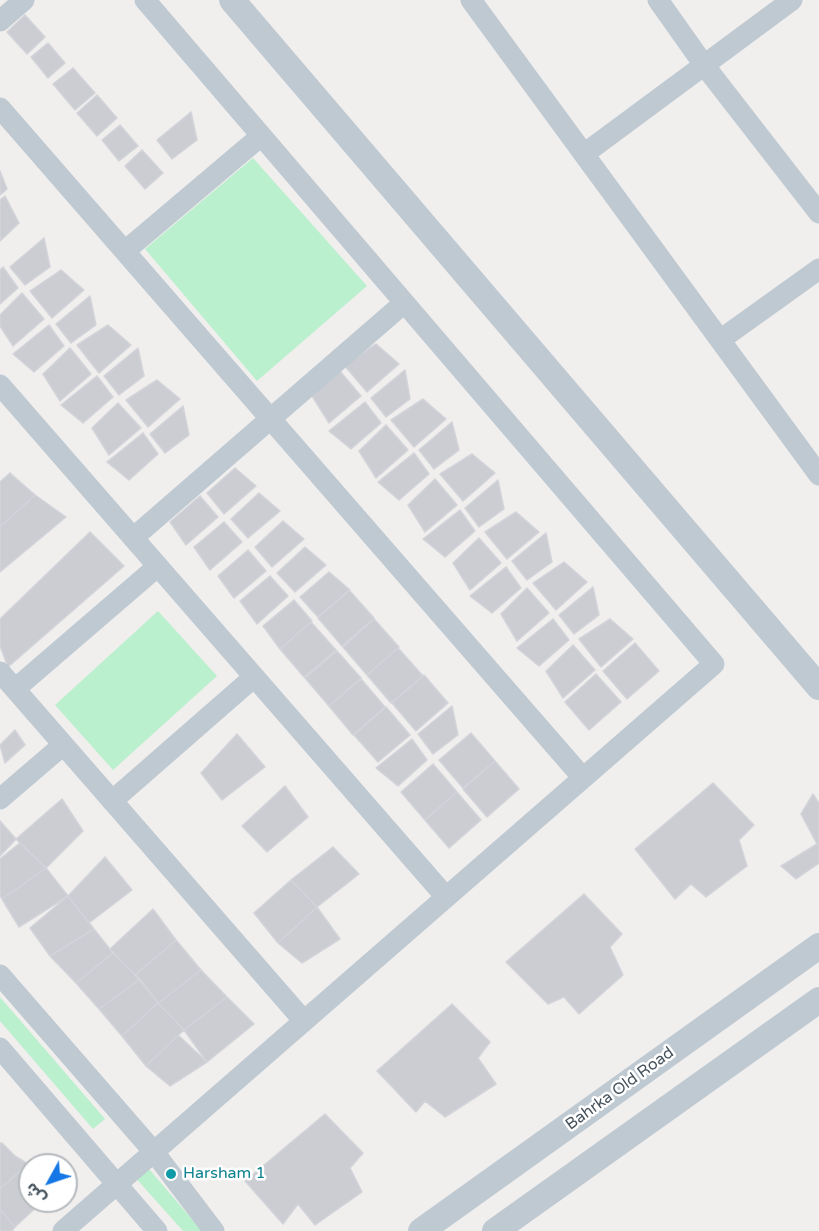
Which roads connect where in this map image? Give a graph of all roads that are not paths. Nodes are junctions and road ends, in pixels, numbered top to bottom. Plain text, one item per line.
1 (24, 0) edge
2 (145, 0) edge
3 (232, 0) edge
4 (471, 0) edge
5 (658, 0) edge
6 (792, 0) edge
7 (0, 21) edge
8 (704, 65) junction
9 (0, 108) edge
10 (261, 136) junction
11 (584, 154) junction
12 (819, 213) edge
13 (125, 251) junction
14 (819, 269) edge
15 (404, 303) junction
16 (720, 340) junction
17 (0, 385) edge
18 (270, 419) junction
19 (819, 475) edge
20 (133, 538) junction
21 (158, 566) junction
22 (0, 672) edge
23 (254, 677) junction
24 (819, 687) edge
25 (15, 689) junction
26 (63, 746) junction
27 (584, 778) junction
28 (0, 799) edge
29 (112, 801) junction
30 (446, 897) junction
31 (819, 946) edge
32 (0, 975) edge
33 (819, 1000) edge
34 (304, 1021) junction
35 (0, 1048) edge
36 (154, 1152) junction
37 (117, 1184) junction
38 (63, 1231) edge
39 (157, 1231) edge
40 (214, 1231) edge
41 (421, 1231) edge
42 (495, 1231) edge

1 - 7 street
2 - 10 street
3 - 24 street
4 - 11 street
5 - 8 street
6 - 8 street
8 - 11 street
8 - 12 street
9 - 13 street
10 - 13 street
10 - 15 street
11 - 16 street
13 - 18 street
14 - 16 street
15 - 18 street
15 - 27 street
16 - 19 street
17 - 20 street
18 - 20 street
18 - 27 street
20 - 21 street
21 - 23 street
21 - 25 street
22 - 25 street
23 - 29 street
23 - 30 street
25 - 26 street
26 - 28 street
26 - 29 street
27 - 30 street
29 - 34 street
30 - 34 street
31 - 41 street, Bahrka Old Road
32 - 36 street
33 - 42 street
34 - 36 street
35 - 37 street
36 - 37 street
36 - 40 street
37 - 38 street
37 - 39 street

